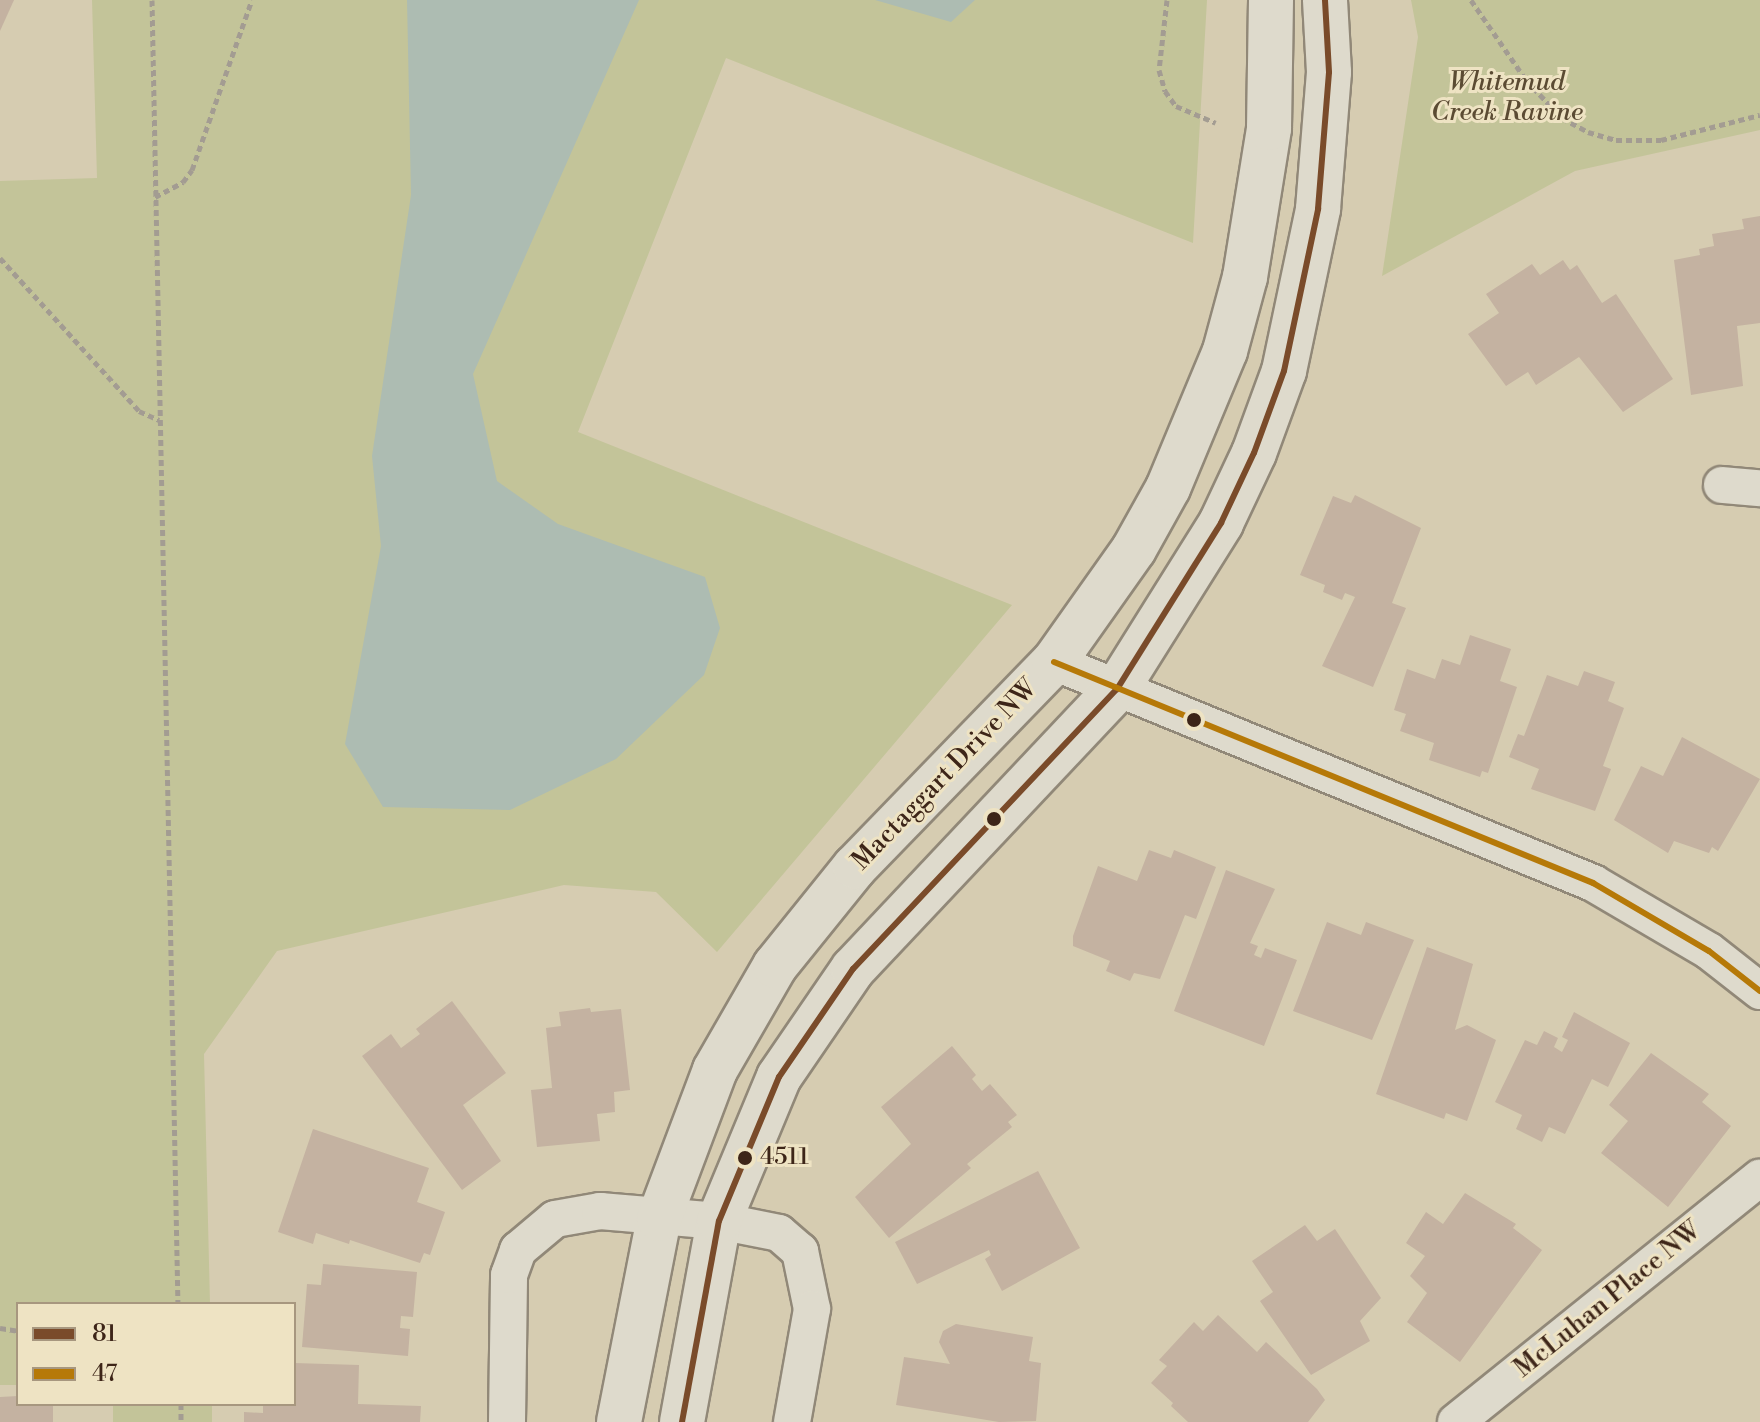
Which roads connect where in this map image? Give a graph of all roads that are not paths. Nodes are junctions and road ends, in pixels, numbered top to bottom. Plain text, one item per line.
1 (1271, 0) edge
2 (1325, 0) edge
3 (1722, 485) dead end
4 (1760, 488) edge
5 (1054, 662) junction
6 (1117, 689) junction
7 (1760, 991) edge
8 (1760, 1178) edge
9 (659, 1219) junction
10 (719, 1221) junction
11 (507, 1422) edge
12 (619, 1422) edge
13 (682, 1422) edge
14 (792, 1422) edge
15 (1456, 1422) edge

1 - 5 street, Mactaggart Drive NW
2 - 6 street
3 - 4 street
5 - 6 street
5 - 9 street, Mactaggart Drive NW
6 - 7 street
6 - 10 street
8 - 15 street, McLuhan Place NW
9 - 10 street
9 - 11 street
9 - 12 street, Mactaggart Drive NW
10 - 13 street
10 - 14 street

